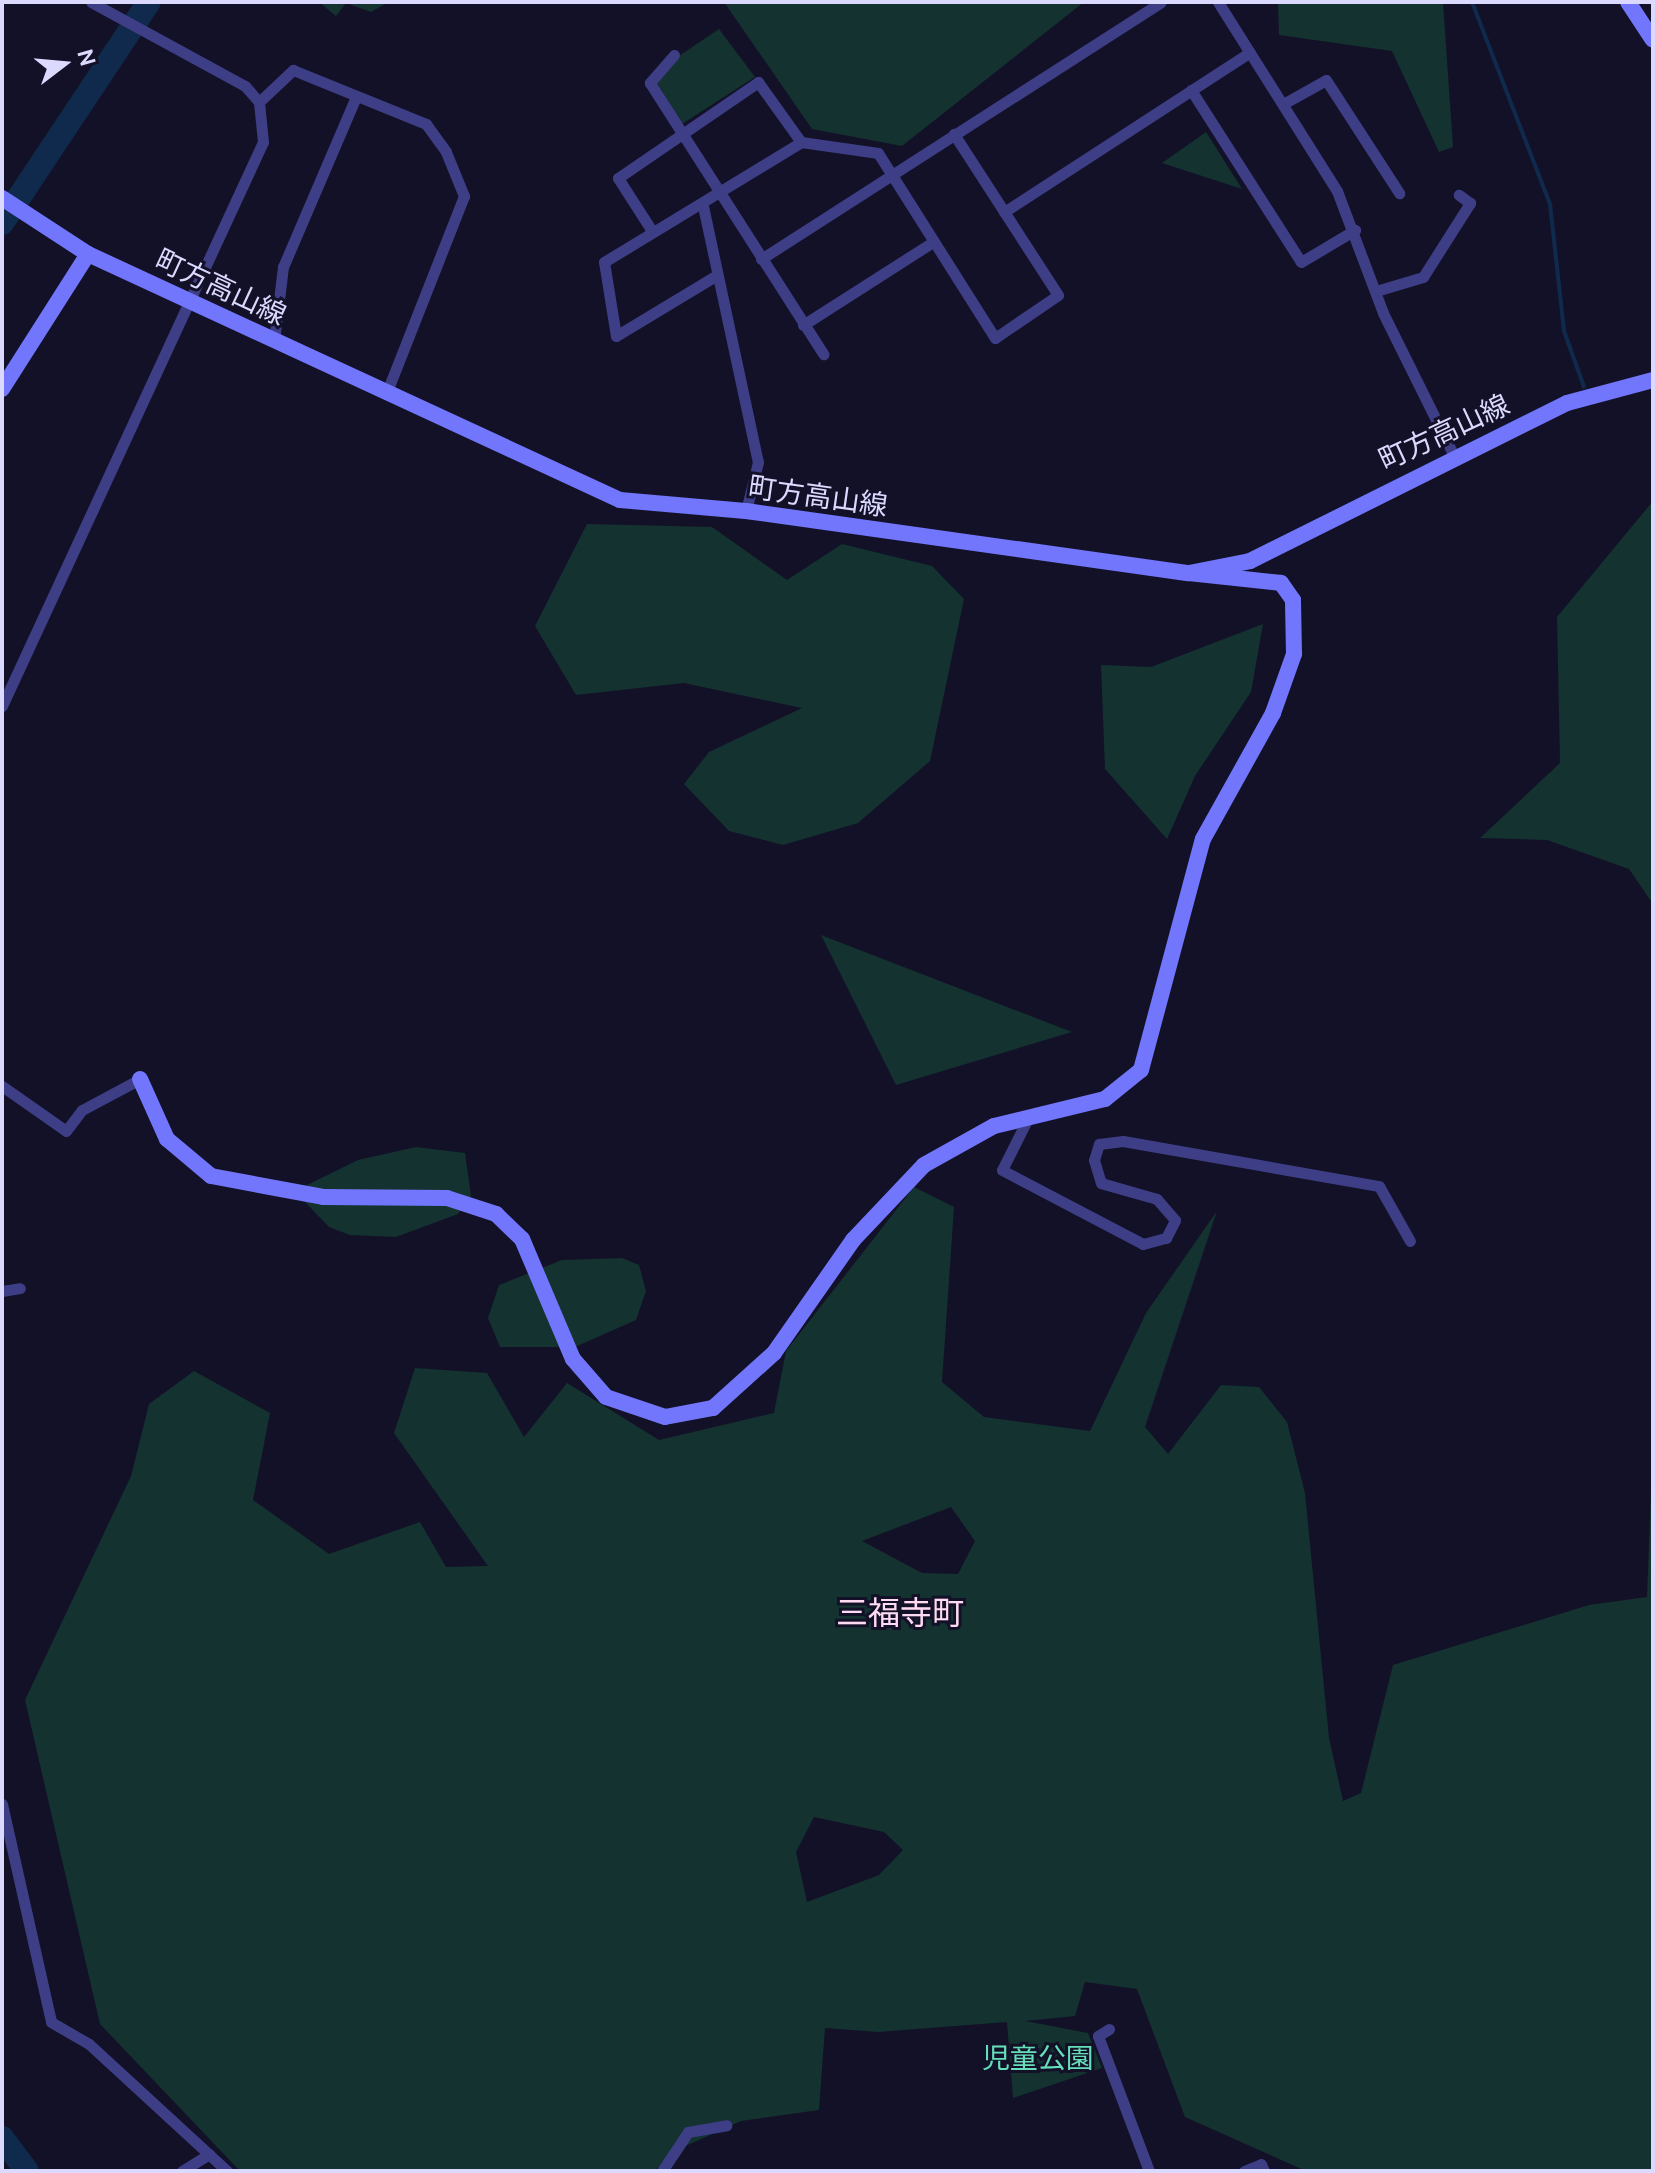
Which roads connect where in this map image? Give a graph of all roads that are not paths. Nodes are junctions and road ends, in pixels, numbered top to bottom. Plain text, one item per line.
1 (91, 2) edge
2 (1161, 2) edge
3 (1218, 2) edge
4 (1628, 2) edge
5 (1653, 40) edge
6 (1250, 52) junction
7 (674, 55) dead end
8 (1191, 90) junction
9 (356, 97) junction
10 (259, 102) junction
11 (1283, 104) junction
12 (954, 134) junction
13 (682, 135) junction
14 (801, 142) junction
15 (891, 177) junction
16 (1399, 193) dead end
17 (720, 194) junction
18 (1459, 195) dead end
19 (2, 198) edge
20 (703, 206) junction
21 (1004, 212) junction
22 (1355, 230) junction
23 (652, 231) junction
24 (933, 242) junction
25 (88, 254) junction
26 (761, 259) junction
27 (717, 275) junction
28 (1376, 291) junction
29 (192, 302) junction
30 (803, 325) junction
31 (274, 341) junction
32 (823, 354) dead end
33 (1653, 380) edge
34 (2, 389) edge
35 (386, 394) junction
36 (1454, 456) junction
37 (746, 511) junction
38 (1189, 573) junction
39 (2, 706) edge
40 (140, 1079) joint
41 (2, 1086) edge
42 (1029, 1116) junction
43 (1410, 1241) dead end
44 (20, 1288) dead end
45 (2, 1291) edge
46 (2, 1804) edge
47 (1109, 2029) dead end
48 (726, 2125) dead end
49 (209, 2154) junction
50 (182, 2171) edge
51 (227, 2171) edge
52 (662, 2171) edge
53 (1149, 2171) edge
54 (1244, 2171) edge
55 (1264, 2171) edge

1 - 10 street
2 - 12 street
3 - 6 street
4 - 5 street
6 - 8 street
6 - 11 street
7 - 13 street
8 - 21 street
8 - 22 street
9 - 10 street
9 - 31 street
9 - 35 street
10 - 29 street
11 - 16 street
11 - 22 street
12 - 15 street
12 - 21 street
13 - 14 street
13 - 17 street
13 - 23 street
14 - 15 street
14 - 17 street
15 - 24 street
15 - 26 street
17 - 20 street
17 - 26 street
18 - 28 street
19 - 25 street, 町方高山線
20 - 23 street
20 - 27 street
21 - 24 street
22 - 28 street
23 - 27 street
24 - 30 street
25 - 29 street, 町方高山線
25 - 34 street
26 - 30 street
27 - 37 street
28 - 36 street
29 - 31 street, 町方高山線
29 - 39 street
30 - 32 street
31 - 35 street, 町方高山線
33 - 36 street, 町方高山線
35 - 37 street, 町方高山線
36 - 38 street, 町方高山線
37 - 38 street, 町方高山線
38 - 42 street
40 - 41 street
40 - 42 street
42 - 43 street
44 - 45 street
46 - 49 street
47 - 53 street
48 - 52 street
49 - 50 street
49 - 51 street
54 - 55 street

